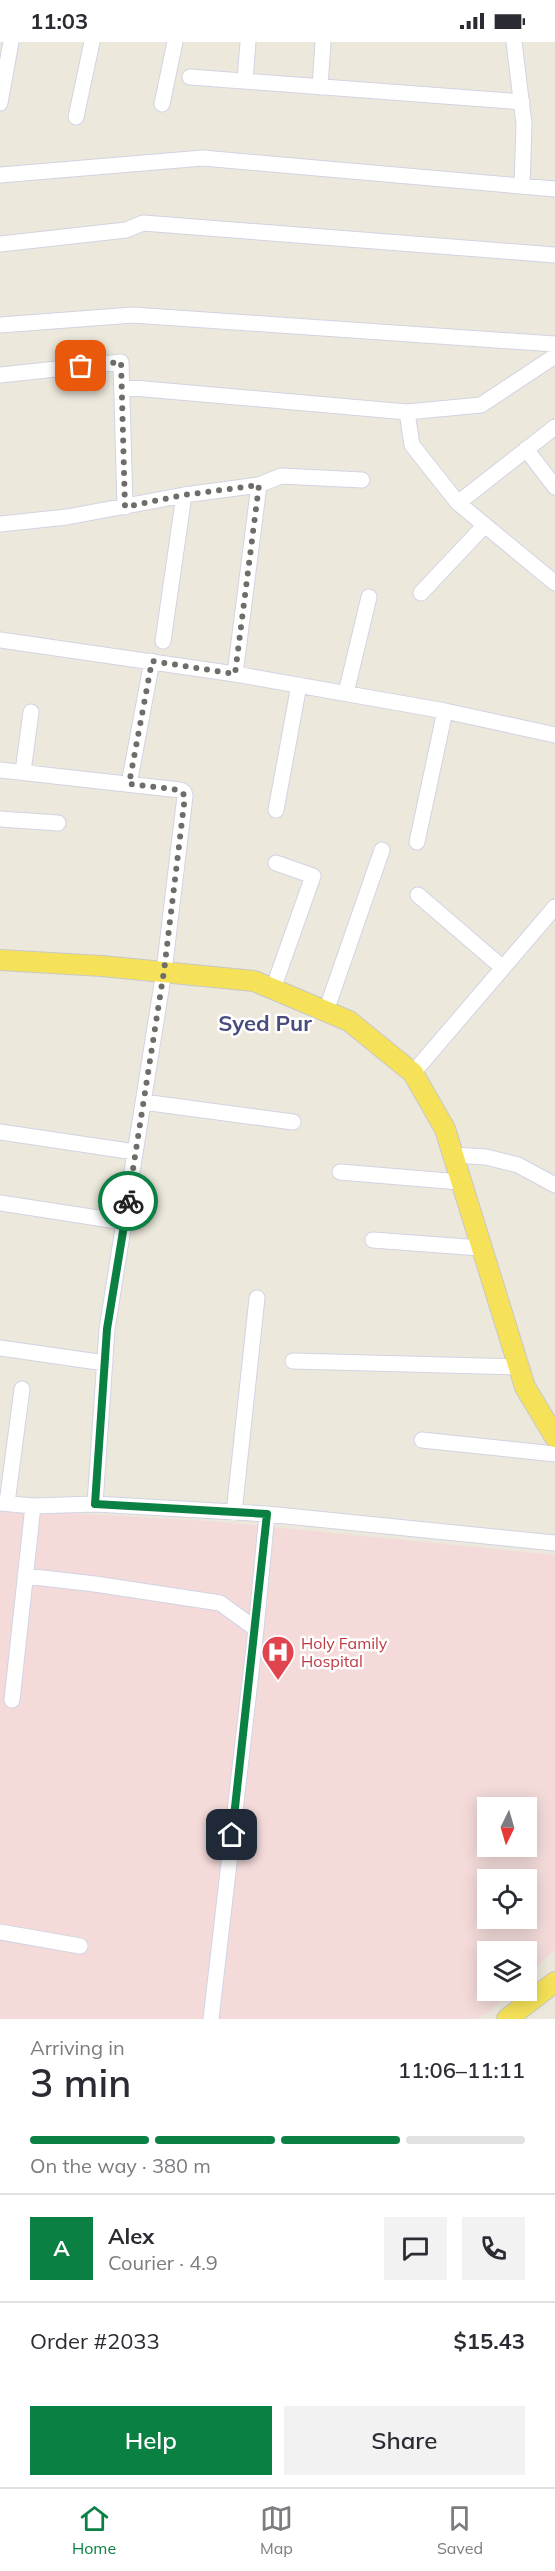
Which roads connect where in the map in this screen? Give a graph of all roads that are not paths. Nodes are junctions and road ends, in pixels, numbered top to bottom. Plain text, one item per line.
1 (11, 42) edge
2 (92, 42) edge
3 (175, 42) edge
4 (248, 42) edge
5 (322, 42) edge
6 (514, 42) edge
7 (190, 77) dead end
8 (245, 81) junction
9 (320, 87) junction
10 (522, 102) junction
11 (0, 103) edge
12 (162, 104) dead end
13 (76, 117) dead end
14 (0, 175) edge
15 (522, 186) junction
16 (555, 189) edge
17 (0, 244) edge
18 (555, 255) edge
19 (0, 325) edge
20 (555, 344) edge
21 (555, 356) edge
22 (0, 375) edge
23 (122, 387) junction
24 (407, 412) junction
25 (555, 427) edge
26 (526, 449) junction
27 (362, 480) dead end
28 (259, 485) junction
29 (555, 487) edge
30 (184, 495) junction
31 (458, 503) junction
32 (125, 507) junction
33 (0, 524) edge
34 (484, 526) junction
35 (555, 583) edge
36 (421, 593) dead end
37 (369, 597) dead end
38 (0, 640) edge
39 (163, 641) dead end
40 (152, 661) junction
41 (235, 674) junction
42 (299, 685) junction
43 (346, 693) junction
44 (445, 711) junction
45 (31, 712) dead end
46 (555, 735) edge
47 (0, 770) edge
48 (23, 772) junction
49 (129, 784) junction
50 (276, 810) dead end
51 (0, 819) edge
52 (58, 823) dead end
53 (417, 842) dead end
54 (382, 849) dead end
55 (276, 863) dead end
56 (418, 895) dead end
57 (555, 907) edge
58 (0, 960) edge
59 (503, 968) junction
60 (164, 971) junction
61 (273, 989) junction
62 (326, 1011) junction
63 (413, 1073) junction
64 (143, 1102) junction
65 (293, 1122) dead end
66 (0, 1132) edge
67 (135, 1152) junction
68 (452, 1155) junction
69 (340, 1172) dead end
70 (460, 1182) junction
71 (555, 1185) edge
72 (0, 1203) edge
73 (124, 1222) junction
74 (373, 1240) dead end
75 (480, 1248) junction
76 (258, 1298) dead end
77 (0, 1348) edge
78 (293, 1362) dead end
79 (105, 1363) junction
80 (518, 1367) junction
81 (22, 1389) dead end
82 (555, 1437) edge
83 (422, 1440) dead end
84 (555, 1454) edge
85 (3, 1503) edge
86 (95, 1504) junction
87 (33, 1506) junction
88 (234, 1513) junction
89 (267, 1514) junction
90 (555, 1543) edge
91 (26, 1576) junction
92 (256, 1629) junction
93 (9, 1694) edge
94 (0, 1932) edge
95 (80, 1947) dead end
96 (555, 1982) edge
97 (211, 2019) edge
98 (507, 2019) edge

1 - 11 street
2 - 13 street
3 - 12 street
4 - 8 street
5 - 9 street
6 - 10 street
7 - 8 street
8 - 9 street
9 - 10 street
10 - 15 street
14 - 15 street
15 - 16 street
17 - 18 street
19 - 20 street
21 - 24 street
22 - 23 street
23 - 24 street
23 - 32 street
24 - 31 street
25 - 26 street
26 - 29 street
26 - 31 street
27 - 28 street
28 - 30 street
28 - 41 street
30 - 32 street
30 - 39 street
31 - 34 street
32 - 33 street
34 - 35 street
34 - 36 street
37 - 43 street
38 - 40 street
40 - 41 street
40 - 49 street
41 - 42 street
42 - 43 street
42 - 50 street
43 - 44 street
44 - 46 street
44 - 53 street
45 - 48 street
47 - 48 street
48 - 49 street
49 - 60 street
51 - 52 street
54 - 62 street
55 - 61 street
56 - 59 street
57 - 59 street
58 - 60 main road
59 - 63 street
60 - 61 main road
60 - 64 street
61 - 62 main road
62 - 63 main road
63 - 68 main road
64 - 65 street
64 - 67 street
66 - 67 street
67 - 73 street
68 - 70 main road
68 - 71 street
69 - 70 street
70 - 75 main road
72 - 73 street
73 - 79 street
74 - 75 street
75 - 80 main road
76 - 88 street
77 - 79 street
78 - 80 street
79 - 86 street
80 - 82 main road
81 - 85 street
83 - 84 street
85 - 87 street
86 - 87 street
86 - 88 street
87 - 91 street
88 - 89 street
89 - 90 street
89 - 92 street
91 - 92 street
91 - 93 street
92 - 97 street
94 - 95 street
96 - 98 main road

